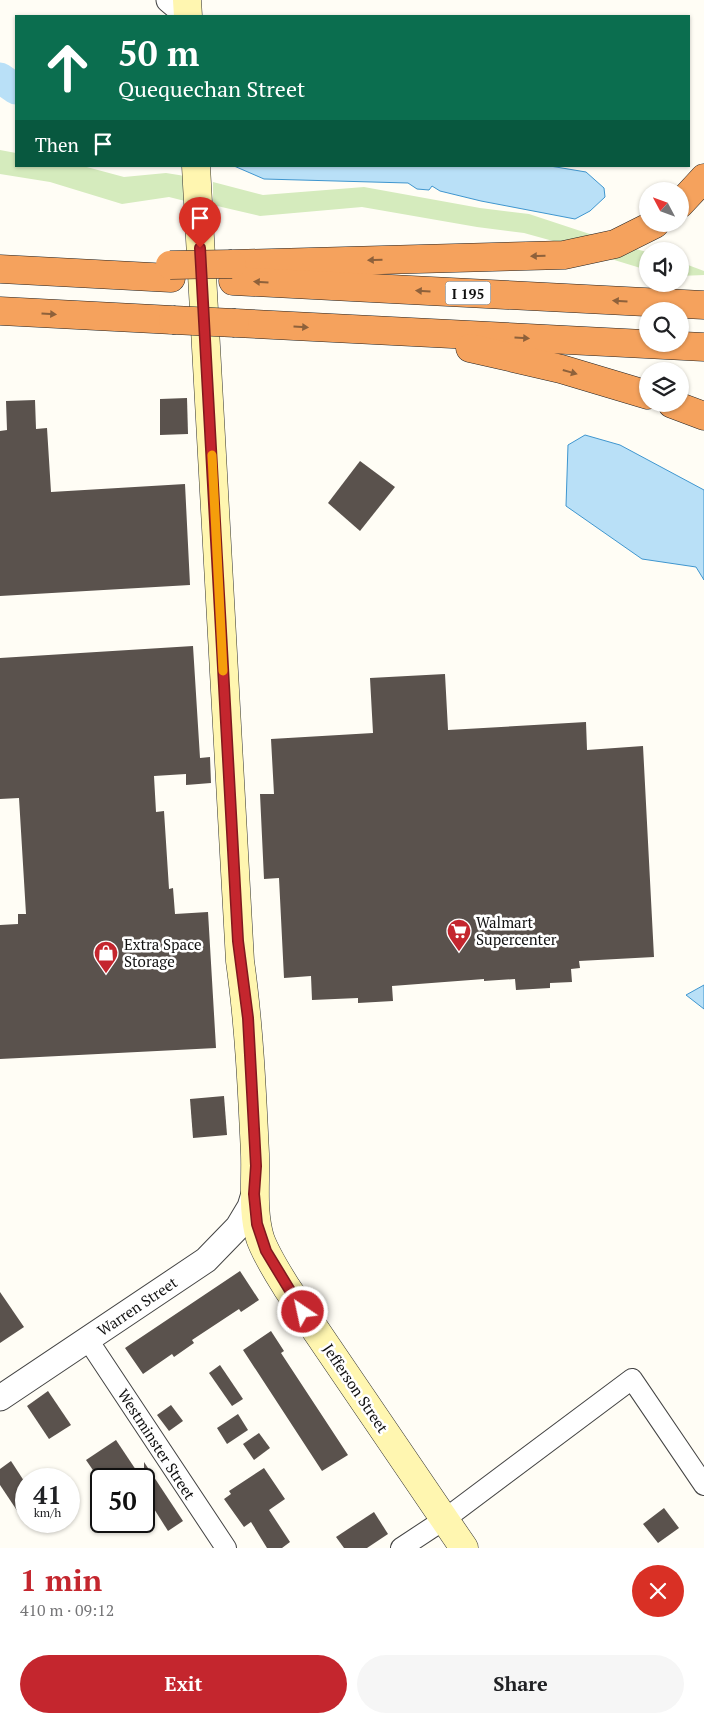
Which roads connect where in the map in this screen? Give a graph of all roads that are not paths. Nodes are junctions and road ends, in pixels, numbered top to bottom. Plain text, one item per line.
1 (169, 0) edge
2 (187, 0) edge
3 (187, 15) edge
4 (188, 15) edge
5 (196, 167) edge
6 (704, 178) edge
7 (689, 194) edge
8 (641, 232) edge
9 (1, 269) edge
10 (232, 272) junction
11 (704, 305) edge
12 (0, 311) edge
13 (403, 332) junction
14 (704, 347) edge
15 (639, 392) edge
16 (689, 410) edge
17 (704, 416) edge
18 (254, 1194) junction
19 (88, 1340) junction
20 (0, 1398) edge
21 (704, 1485) edge
22 (445, 1519) junction
23 (226, 1548) edge
24 (401, 1548) edge
25 (464, 1548) edge

1 - 3 street
2 - 4 main road
5 - 18 main road, Jefferson Street
6 - 7 highway
8 -> 10 highway
9 - 10 highway, I 195
11 -> 10 highway, I 195
12 -> 13 highway, bridge
13 -> 14 highway
13 -> 15 highway
16 - 17 highway
18 - 19 street, Warren Street
18 - 22 main road, Jefferson Street
19 - 20 street, Warren Street
19 - 23 street, Westminster Street
21 - 22 street
22 - 24 street
22 - 25 main road, Jefferson Street

